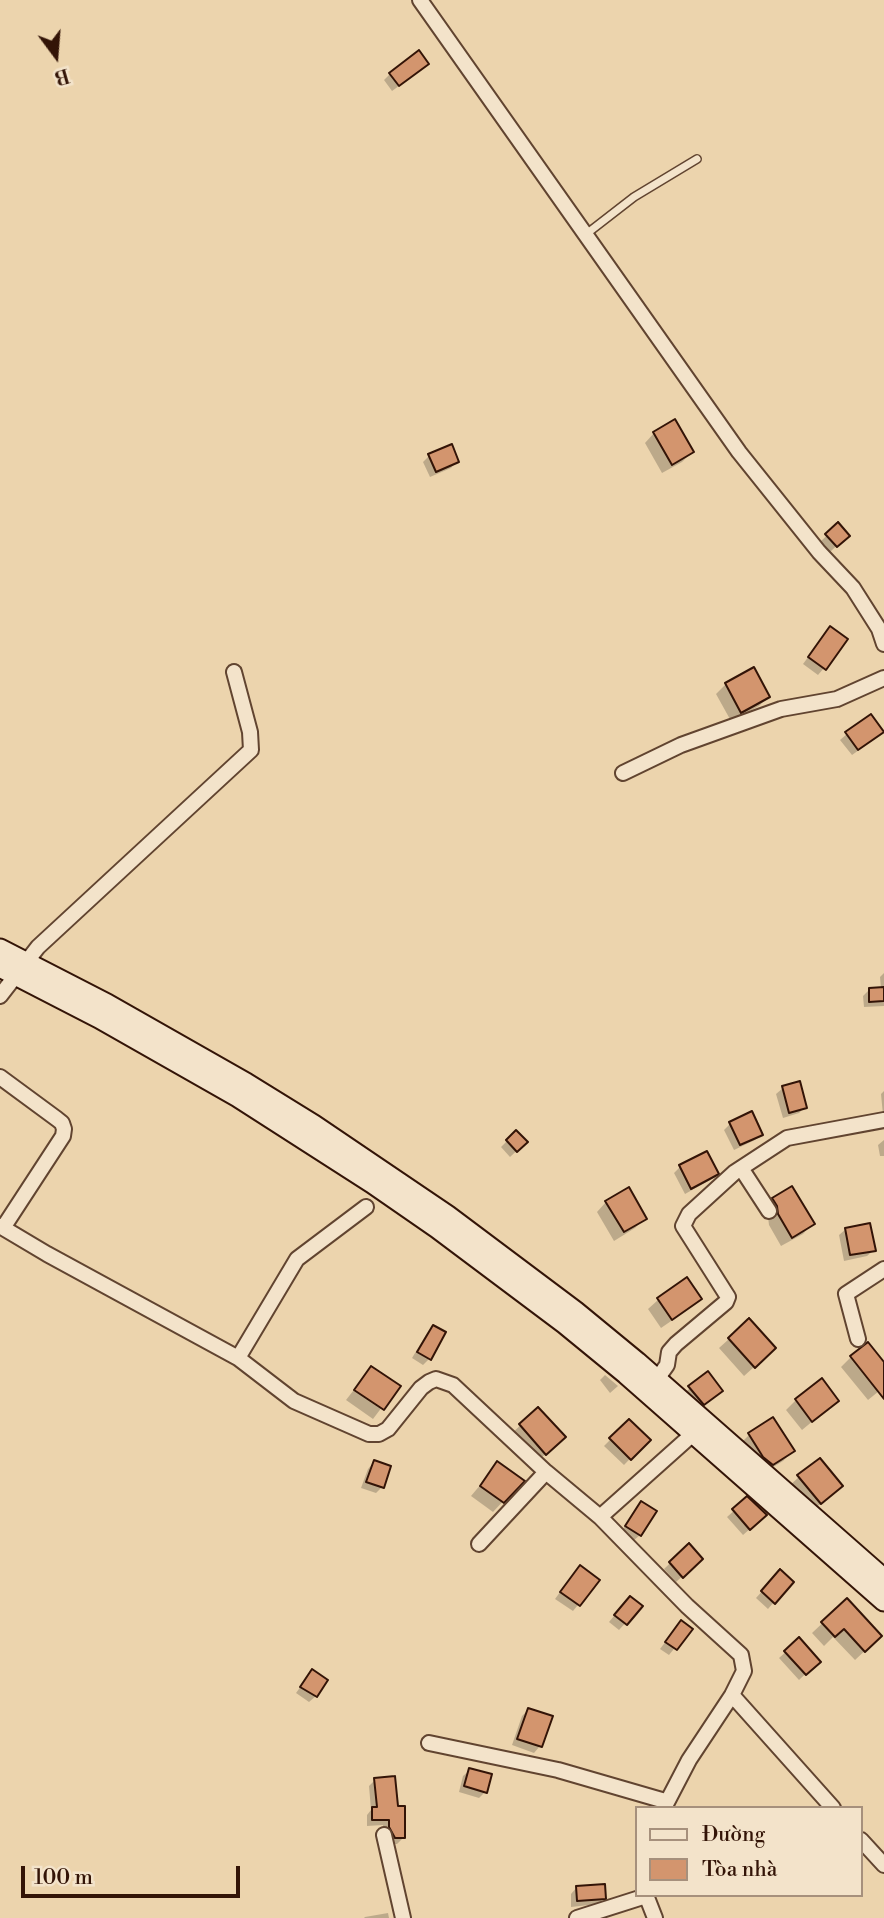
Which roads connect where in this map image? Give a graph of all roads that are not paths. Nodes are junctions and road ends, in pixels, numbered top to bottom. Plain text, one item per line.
1 (420, 0) edge
2 (697, 159) dead end
3 (585, 235) junction
4 (884, 644) edge
5 (234, 672) dead end
6 (884, 678) edge
7 (623, 774) dead end
8 (0, 950) edge
9 (14, 968) edge
10 (0, 996) edge
11 (0, 1077) edge
12 (884, 1120) edge
13 (741, 1168) junction
14 (366, 1207) dead end
15 (769, 1211) dead end
16 (2, 1227) edge
17 (884, 1269) edge
18 (858, 1339) dead end
19 (237, 1358) junction
20 (657, 1379) junction
21 (694, 1433) junction
22 (546, 1472) junction
23 (600, 1517) junction
24 (479, 1544) dead end
25 (884, 1579) edge
26 (884, 1601) edge
27 (732, 1695) junction
28 (429, 1743) dead end
29 (664, 1805) edge
30 (831, 1806) edge
31 (384, 1835) dead end
32 (863, 1842) edge
33 (884, 1865) edge
34 (643, 1897) edge
35 (646, 1897) edge
36 (403, 1918) edge
37 (577, 1918) edge
38 (654, 1918) edge

1 - 3 street
2 - 3 lane
3 - 4 street
5 - 9 street
6 - 7 street
8 - 9 main road
9 - 10 street
9 - 20 main road
9 - 21 main road
11 - 16 street
12 - 13 street
13 - 15 street
13 - 20 street
14 - 19 street
16 - 19 street
17 - 18 street
19 - 22 street
20 - 25 main road
21 - 23 street
21 - 26 main road
22 - 23 street
22 - 24 street
23 - 27 street
27 - 29 street
27 - 30 street
28 - 29 street
31 - 36 street
32 - 33 street
34 - 37 street
35 - 38 street

